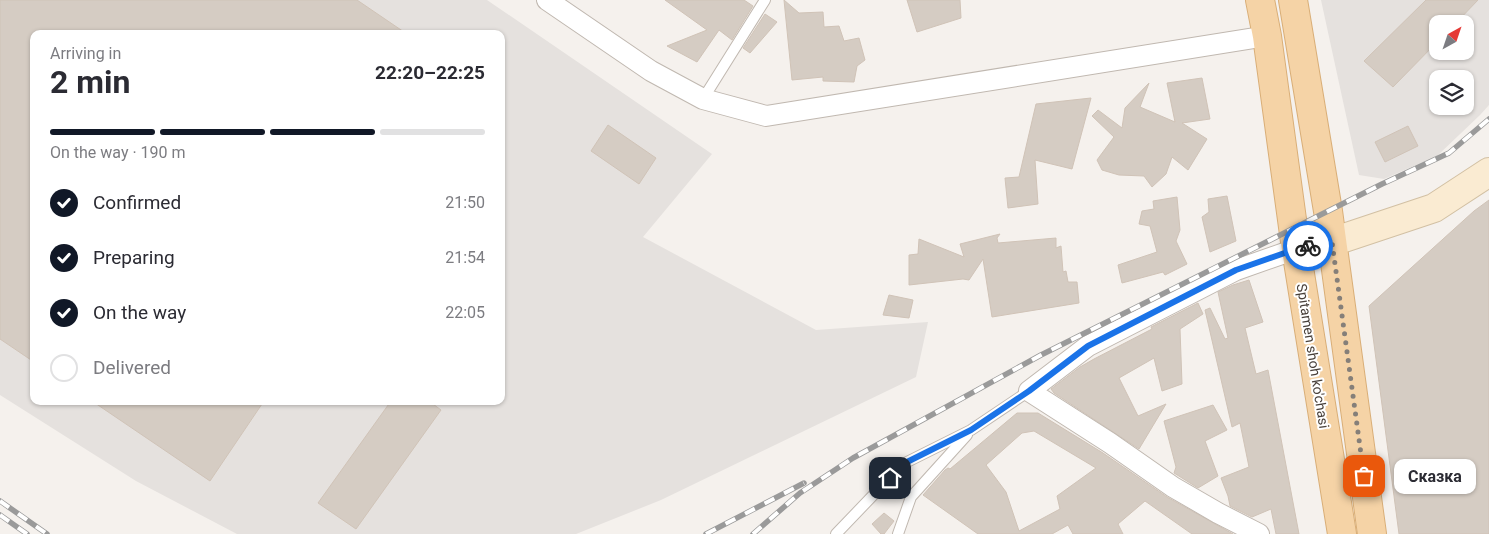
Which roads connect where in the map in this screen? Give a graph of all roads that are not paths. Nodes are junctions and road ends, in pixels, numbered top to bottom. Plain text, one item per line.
1 (548, 0) edge
2 (765, 0) edge
3 (1260, 0) edge
4 (1293, 0) edge
5 (1267, 36) junction
6 (703, 99) junction
7 (1489, 172) edge
8 (1332, 242) junction
9 (1296, 249) junction
10 (1029, 391) junction
11 (971, 430) junction
12 (836, 534) edge
13 (898, 534) edge
14 (1260, 534) edge
15 (1342, 534) edge
16 (1372, 534) edge

1 - 6 street
2 - 6 lane
3 - 5 main road, Spitamen shoh ko'chasi
4 - 8 main road
5 - 6 street
5 - 9 main road, Spitamen shoh ko'chasi
7 - 8 street
8 - 9 street
8 - 16 main road
9 - 10 street
9 - 15 main road, Spitamen shoh ko'chasi
10 - 11 lane
10 - 14 street
11 - 12 lane
11 - 13 lane

